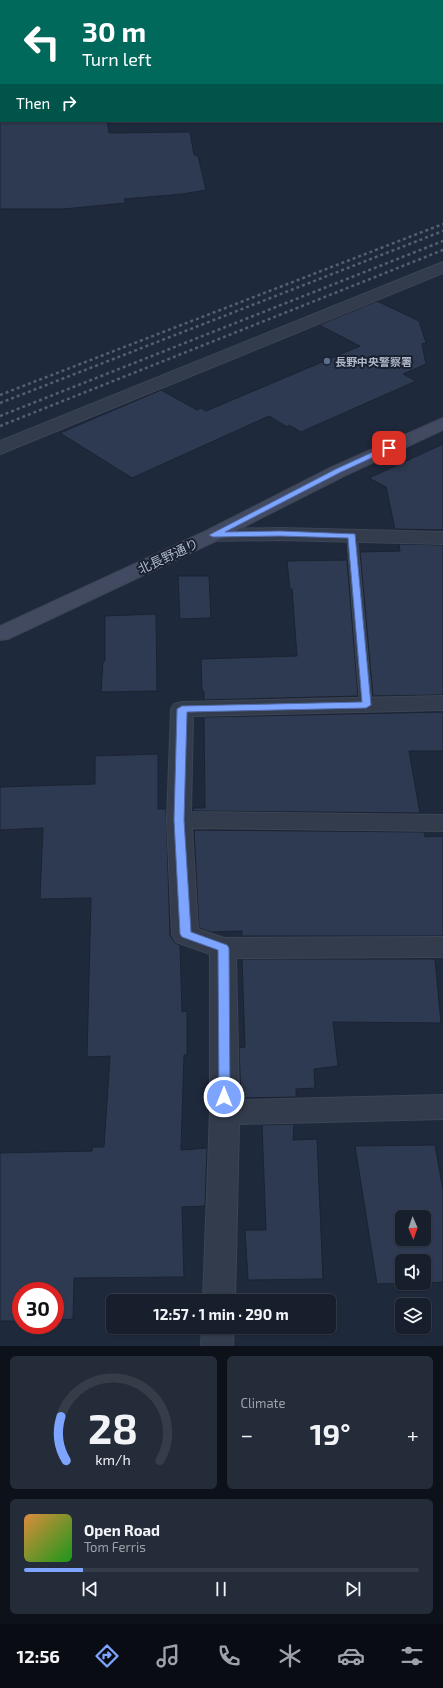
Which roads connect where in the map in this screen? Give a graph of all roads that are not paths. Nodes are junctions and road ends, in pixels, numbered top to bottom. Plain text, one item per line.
1 (443, 267) edge
2 (443, 423) edge
3 (0, 448) edge
4 (213, 535) junction
5 (352, 536) junction
6 (443, 538) edge
7 (0, 634) edge
8 (443, 704) edge
9 (366, 705) junction
10 (179, 820) junction
11 (443, 823) edge
12 (443, 947) edge
13 (223, 948) junction
14 (443, 1107) edge
15 (225, 1112) junction
16 (218, 1294) edge
17 (218, 1334) edge
18 (217, 1346) edge

1 - 3 street
2 - 4 street, 北長野通り
4 - 5 street
4 - 7 street, 北長野通り
5 - 6 street
5 - 9 lane
8 - 9 street
9 - 10 street
10 - 11 street
10 - 13 street
12 - 13 street
13 - 15 street
14 - 15 street
15 - 16 street
17 - 18 street

